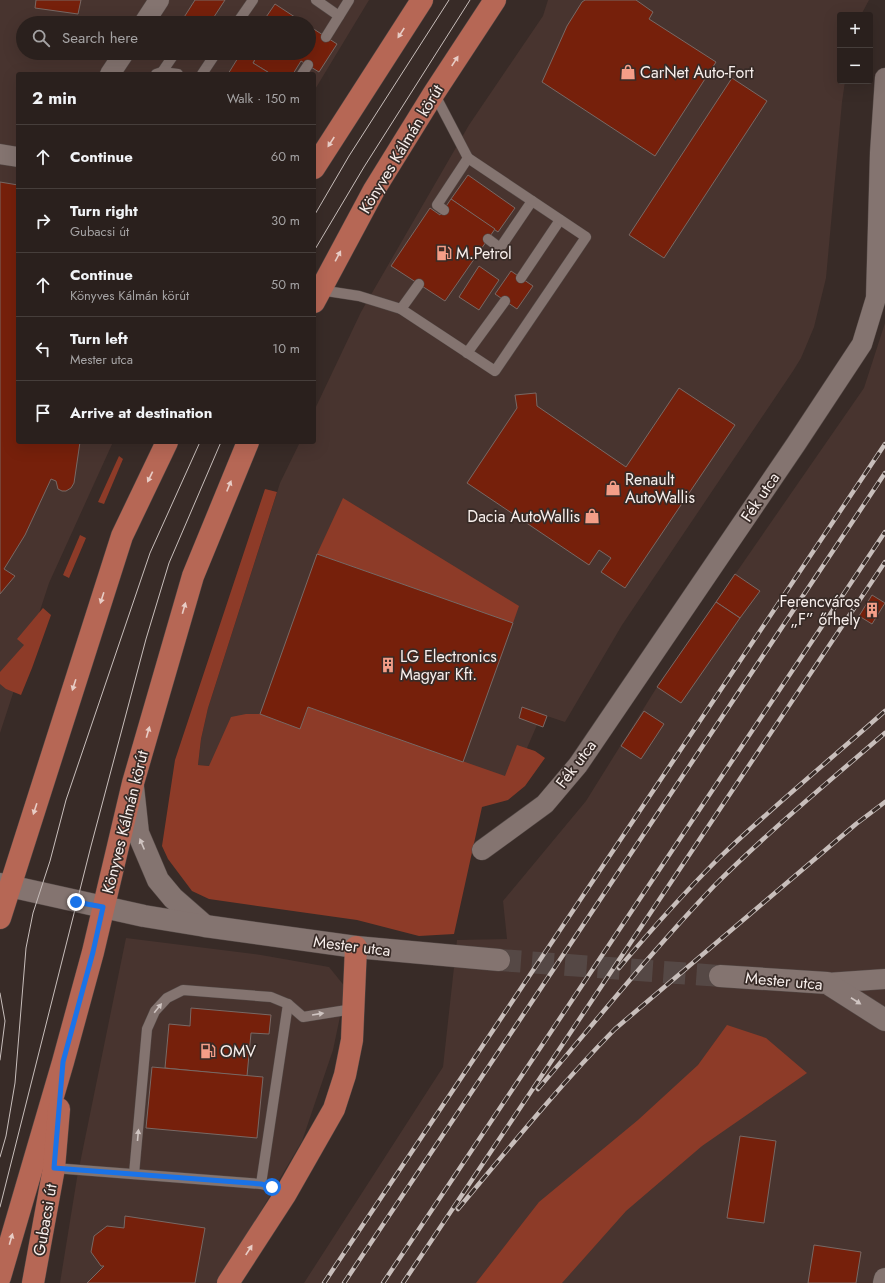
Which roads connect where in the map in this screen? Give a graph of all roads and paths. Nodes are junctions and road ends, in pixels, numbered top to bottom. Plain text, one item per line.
1 (159, 0) edge
2 (253, 0) edge
3 (316, 0) edge
4 (349, 0) edge
5 (422, 0) edge
6 (495, 0) edge
7 (149, 16) edge
8 (242, 16) edge
9 (339, 16) junction
10 (326, 37) dead end
11 (119, 60) edge
12 (169, 60) edge
13 (211, 60) edge
14 (308, 65) dead end
15 (111, 72) edge
16 (160, 72) edge
17 (203, 72) edge
18 (303, 72) edge
19 (885, 78) edge
20 (434, 93) junction
21 (0, 154) edge
22 (16, 157) edge
23 (468, 158) junction
24 (316, 165) edge
25 (532, 201) junction
26 (444, 210) dead end
27 (882, 211) edge
28 (560, 220) junction
29 (488, 240) dead end
30 (521, 278) dead end
31 (419, 284) dead end
32 (317, 296) edge
33 (505, 301) dead end
34 (401, 309) junction
35 (467, 353) junction
36 (166, 444) edge
37 (247, 444) edge
38 (133, 783) junction
39 (482, 850) dead end
40 (5, 885) edge
41 (103, 907) junction
42 (0, 918) edge
43 (205, 926) junction
44 (356, 947) junction
45 (499, 960) tunnel mouth
46 (720, 976) tunnel mouth
47 (885, 979) edge
48 (827, 982) junction
49 (288, 1004) junction
50 (353, 1009) junction
51 (885, 1020) edge
52 (63, 1062) junction
53 (54, 1168) junction
54 (134, 1174) junction
55 (261, 1184) junction
56 (285, 1195) junction
57 (0, 1277) edge
58 (885, 1279) edge
59 (33, 1283) edge
60 (228, 1283) edge
61 (884, 1283) edge

1 - 7 street
2 - 8 lane
3 - 9 lane
4 - 9 lane
5 -> 24 main road
20 -> 6 main road, Könyves Kálmán körút
9 - 10 lane
11 - 15 street
12 - 16 lane
13 - 17 lane
14 - 18 lane
19 - 27 street, Fék utca
20 - 23 lane
32 -> 20 main road, Könyves Kálmán körút
21 - 22 street
23 - 25 lane
23 - 26 lane
25 - 28 lane
25 - 29 lane
27 - 39 street, Fék utca
28 - 30 lane
28 - 35 lane
31 - 34 lane
32 - 34 lane
33 - 35 lane
34 - 35 lane
36 -> 40 main road
38 -> 37 main road, Könyves Kálmán körút
38 - 41 main road, Könyves Kálmán körút
43 -> 38 street
40 - 41 street, Mester utca
40 - 42 main road
41 - 43 street, Mester utca
41 - 52 main road, Könyves Kálmán körút
43 - 44 street, Mester utca
44 - 45 street, Mester utca
44 - 50 main road
46 - 48 street, Mester utca
47 - 48 street
48 -> 51 street, Mester utca
49 -> 50 lane
54 -> 49 lane
49 - 55 lane
50 - 56 main road
52 - 53 main road, Gubacsi út
57 -> 52 main road, Könyves Kálmán körút
53 - 54 lane
53 - 59 main road, Gubacsi út
54 - 55 lane
55 - 56 lane
60 -> 56 main road
58 - 61 street

